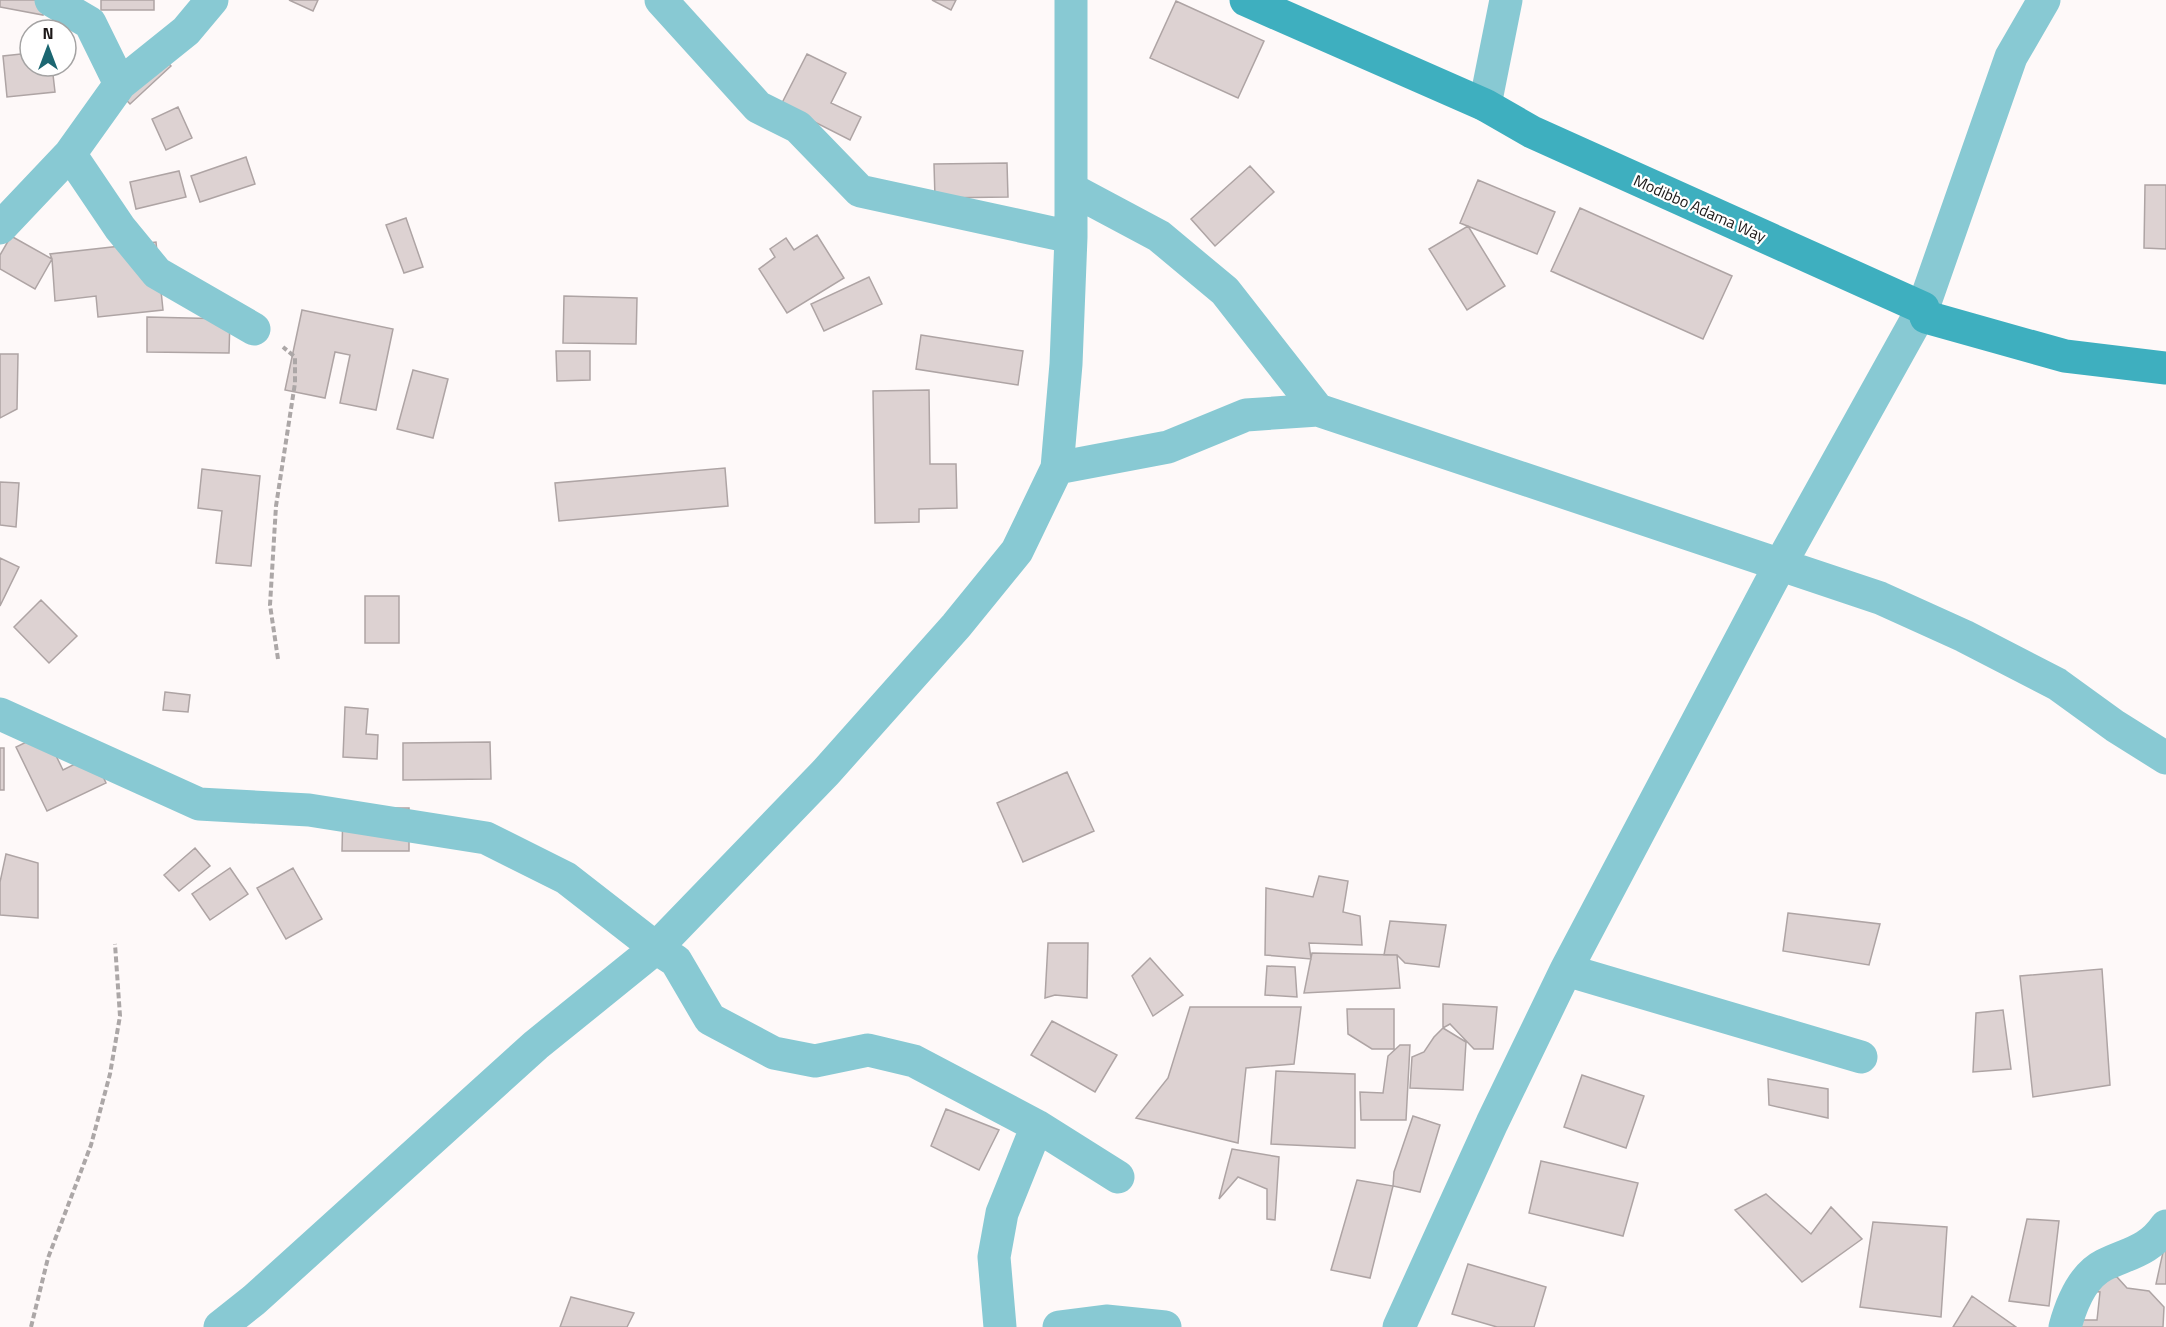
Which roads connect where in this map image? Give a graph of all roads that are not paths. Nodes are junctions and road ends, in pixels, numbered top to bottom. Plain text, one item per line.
1 (51, 0) edge
2 (212, 0) edge
3 (661, 0) edge
4 (1071, 0) edge
5 (1246, 0) edge
6 (1506, 0) edge
7 (2044, 0) edge
8 (120, 84) junction
9 (1485, 105) junction
10 (70, 154) junction
11 (1071, 189) junction
12 (0, 228) edge
13 (1071, 237) junction
14 (1923, 308) junction
15 (254, 329) road end
16 (2166, 368) edge
17 (1318, 410) junction
18 (1057, 468) junction
19 (1779, 565) junction
20 (0, 714) edge
21 (2166, 758) edge
22 (656, 948) junction
23 (1566, 970) junction
24 (1862, 1057) dead end
25 (1036, 1126) junction
26 (1118, 1177) dead end
27 (2166, 1226) edge
28 (220, 1327) edge
29 (1000, 1327) edge
30 (1059, 1327) edge
31 (1165, 1327) edge
32 (1399, 1327) edge
33 (2065, 1327) edge

1 - 8 street
2 - 8 street
3 - 13 street
4 - 11 street
5 - 9 main road, Modibbo Adama Way
6 - 9 street
7 - 14 street
8 - 10 street
9 - 14 main road, Modibbo Adama Way
10 - 12 street
10 - 15 street
11 - 13 street
11 - 17 street
13 - 18 street
14 - 16 main road, Modibbo Adama Way
14 - 19 street
17 - 18 street
17 - 19 street
18 - 22 street
19 - 21 street
19 - 23 street
20 - 22 street
22 - 25 street
22 - 28 street
23 - 24 street
23 - 32 street
25 - 26 street
25 - 29 street
27 - 33 street
30 - 31 street

